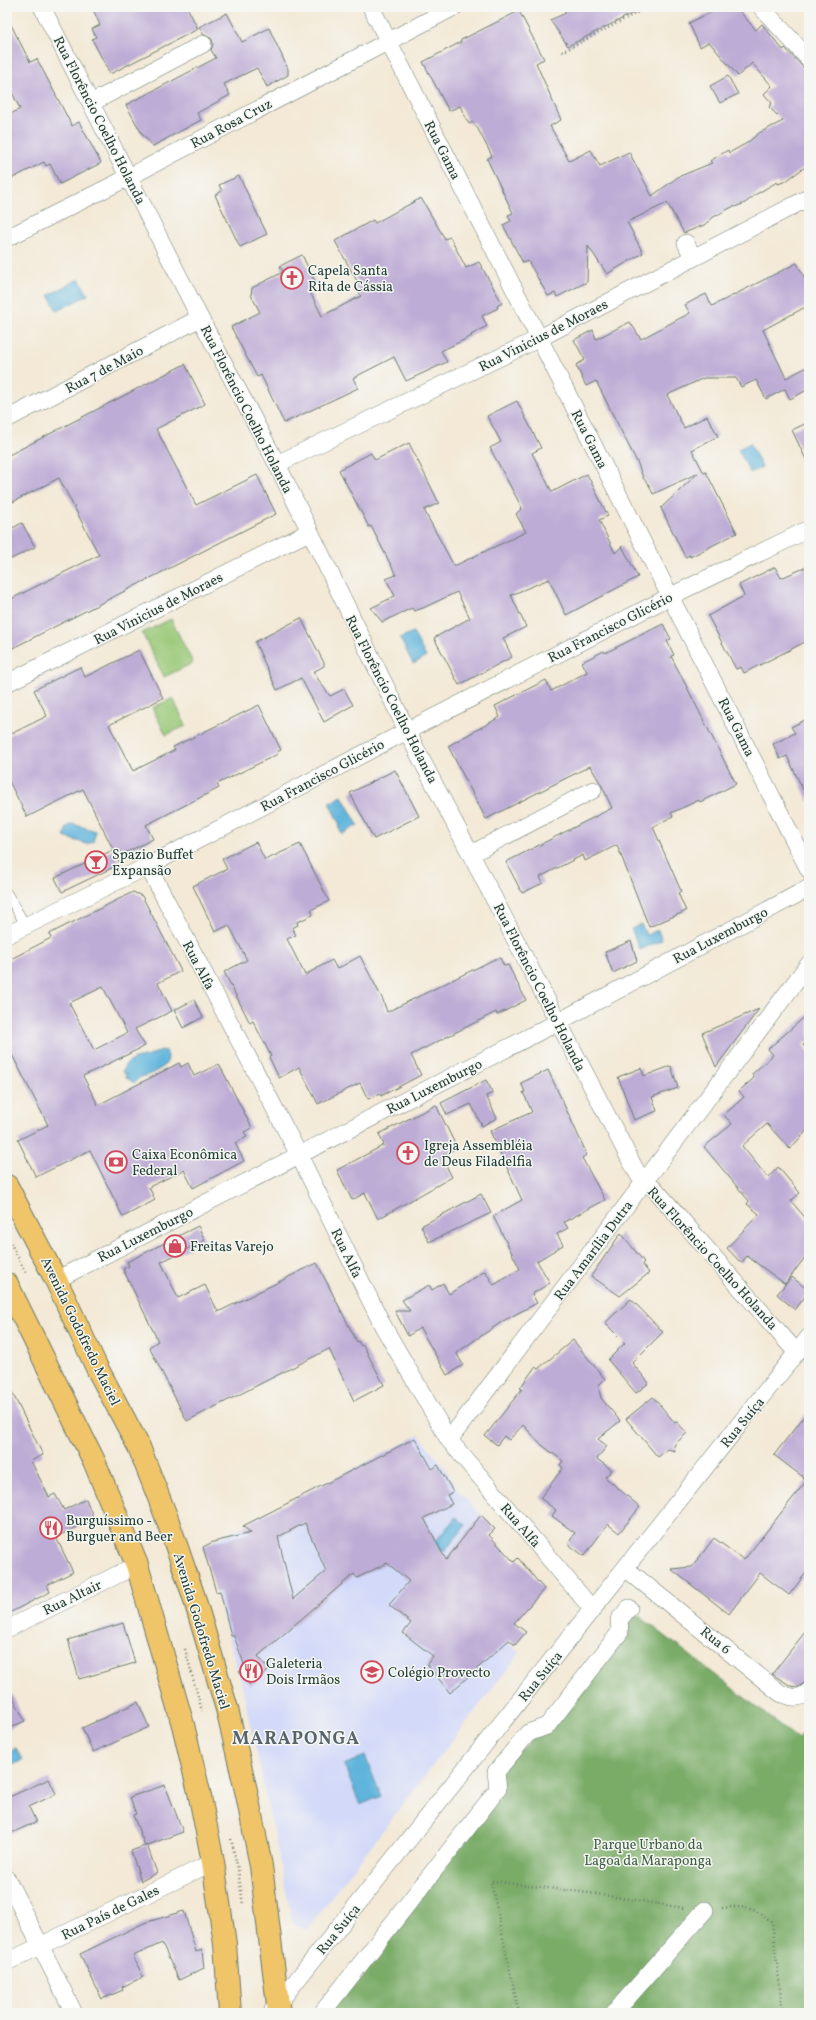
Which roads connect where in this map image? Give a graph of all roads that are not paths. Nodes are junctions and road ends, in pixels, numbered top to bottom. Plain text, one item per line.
1 (42, 7) edge
2 (371, 7) edge
3 (454, 7) edge
4 (760, 7) edge
5 (388, 40) junction
6 (203, 44) dead end
7 (809, 59) edge
8 (91, 103) junction
9 (129, 177) junction
10 (806, 199) dead end
11 (7, 238) edge
12 (200, 318) junction
13 (538, 339) junction
14 (7, 419) edge
15 (277, 464) junction
16 (809, 529) edge
17 (309, 532) junction
18 (671, 596) junction
19 (7, 683) edge
20 (407, 731) junction
21 (593, 790) dead end
22 (471, 854) junction
23 (148, 866) junction
24 (809, 870) edge
25 (809, 888) edge
26 (7, 893) edge
27 (26, 926) junction
28 (7, 935) edge
29 (809, 964) edge
30 (558, 1022) junction
31 (299, 1155) junction
32 (643, 1182) junction
33 (7, 1186) edge
34 (56, 1280) junction
35 (10, 1298) edge
36 (809, 1337) edge
37 (797, 1353) junction
38 (449, 1440) junction
39 (137, 1565) junction
40 (625, 1568) junction
41 (629, 1608) dead end
42 (593, 1610) junction
43 (7, 1629) edge
44 (809, 1691) edge
45 (213, 1862) junction
46 (7, 1879) edge
47 (705, 1910) road end
48 (41, 1946) junction
49 (7, 1962) edge
50 (276, 2010) edge
51 (74, 2013) edge
52 (230, 2013) edge
53 (322, 2013) edge
54 (614, 2013) edge

1 - 8 street, Rua Florêncio Coelho Holanda
2 - 5 street, Rua Gama
3 - 5 street, Rua Rosa Cruz
4 - 7 street
5 - 9 street, Rua Rosa Cruz
5 - 13 street, Rua Gama
6 - 8 street
8 - 9 street, Rua Florêncio Coelho Holanda
9 - 11 street, Rua Rosa Cruz
9 - 12 street, Rua Florêncio Coelho Holanda
10 - 13 street, Rua Vinicius de Moraes
12 - 14 street, Rua 7 de Maio
12 - 15 street, Rua Florêncio Coelho Holanda
13 - 15 street, Rua Vinicius de Moraes
13 - 18 street, Rua Gama
15 - 17 street, Rua Florêncio Coelho Holanda
16 - 18 street, Rua Francisco Glicério
17 - 19 street, Rua Vinicius de Moraes
17 - 20 street, Rua Florêncio Coelho Holanda
18 - 20 street, Rua Francisco Glicério
18 - 24 street, Rua Gama
20 - 22 street, Rua Florêncio Coelho Holanda
20 - 23 street, Rua Francisco Glicério
21 - 22 street
22 - 30 street, Rua Florêncio Coelho Holanda
23 - 27 street, Rua Francisco Glicério
23 - 31 street, Rua Alfa
25 - 30 street, Rua Luxemburgo
26 - 27 lane
27 - 28 street, Rua Francisco Glicério
29 - 32 street, Rua Amarília Dutra
30 - 31 street, Rua Luxemburgo
30 - 32 street, Rua Florêncio Coelho Holanda
31 - 34 street, Rua Luxemburgo
31 - 38 street, Rua Alfa
32 - 37 street, Rua Florêncio Coelho Holanda
32 - 38 street, Rua Amarília Dutra
33 - 34 main road, Avenida Godofredo Maciel
34 - 50 main road, Avenida Godofredo Maciel
35 - 39 main road
36 - 37 street, Rua Suíça
37 - 40 street, Rua Suíça
38 - 42 street, Rua Alfa
39 - 43 street, Rua Altair
39 - 45 main road
40 - 42 street, Rua Suíça
40 - 44 street, Rua 6
41 - 53 street
42 - 50 street, Rua Suíça
45 - 48 street, Rua País de Gales
45 - 52 main road
46 - 48 street
47 - 54 street
48 - 49 street, Rua País de Gales
48 - 51 street

